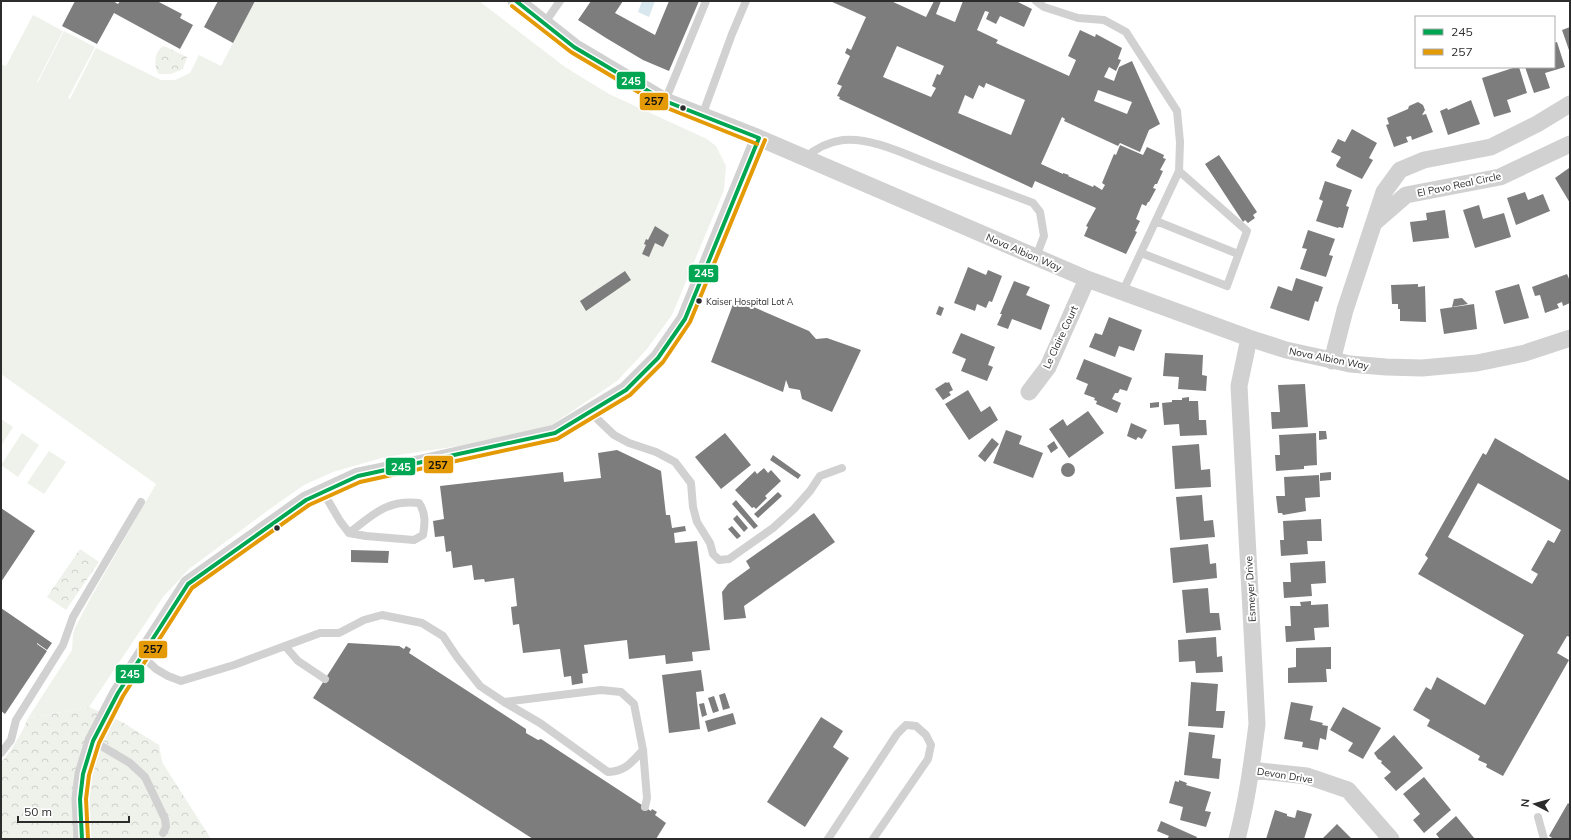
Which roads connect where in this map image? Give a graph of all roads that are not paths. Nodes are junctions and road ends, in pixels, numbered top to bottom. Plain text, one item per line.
1 (516, 1) edge
2 (560, 1) edge
3 (706, 1) edge
4 (746, 1) edge
5 (1036, 1) edge
6 (544, 24) junction
7 (664, 101) junction
8 (1570, 104) edge
9 (702, 116) junction
10 (759, 138) junction
11 (1570, 144) edge
12 (805, 158) junction
13 (1179, 171) junction
14 (1156, 221) junction
15 (1374, 222) junction
16 (1141, 253) junction
17 (1238, 254) junction
18 (1036, 257) junction
19 (1087, 279) junction
20 (1122, 293) junction
21 (1249, 338) junction
22 (1570, 338) edge
23 (1332, 361) junction
24 (1029, 392) dead end
25 (590, 412) junction
26 (842, 468) dead end
27 (322, 492) junction
28 (141, 502) dead end
29 (349, 533) junction
30 (285, 646) junction
31 (142, 656) junction
32 (325, 679) dead end
33 (504, 702) junction
34 (93, 741) junction
35 (644, 750) junction
36 (1, 753) edge
37 (1252, 770) junction
38 (645, 807) dead end
39 (1538, 817) dead end
40 (163, 833) dead end
41 (82, 839) edge
42 (828, 839) edge
43 (873, 839) edge
44 (1237, 839) edge
45 (1391, 839) edge
46 (1544, 839) edge

1 - 6 street, Nova Albion Way
2 - 6 lane
3 - 7 lane
4 - 9 lane
5 - 13 lane
6 - 7 street, Nova Albion Way
7 - 9 street, Nova Albion Way
8 - 15 street
9 - 10 street, Nova Albion Way
10 - 12 street, Nova Albion Way
10 - 25 street
11 - 15 street, El Pavo Real Circle
12 - 18 street, Nova Albion Way
12 - 18 lane
13 - 14 lane
13 - 17 lane
14 - 16 lane
14 - 17 lane
15 - 23 street
16 - 17 lane
16 - 20 lane
18 - 19 street, Nova Albion Way
19 - 20 street, Nova Albion Way
19 - 24 street, Le Claire Court
20 - 21 street, Nova Albion Way
21 - 23 street, Nova Albion Way
21 - 37 street, Esmeyer Drive
22 - 23 street, Nova Albion Way
25 - 26 lane
25 - 27 street
27 - 29 lane
27 - 31 street
28 - 36 lane
29 - 29 lane
30 - 31 lane
30 - 32 lane
30 - 33 lane
31 - 34 street
33 - 35 lane
33 - 35 lane
34 - 40 lane
34 - 41 street
35 - 38 lane
37 - 44 street, Esmeyer Drive
37 - 45 street, Devon Drive
39 - 46 lane
42 - 43 lane

